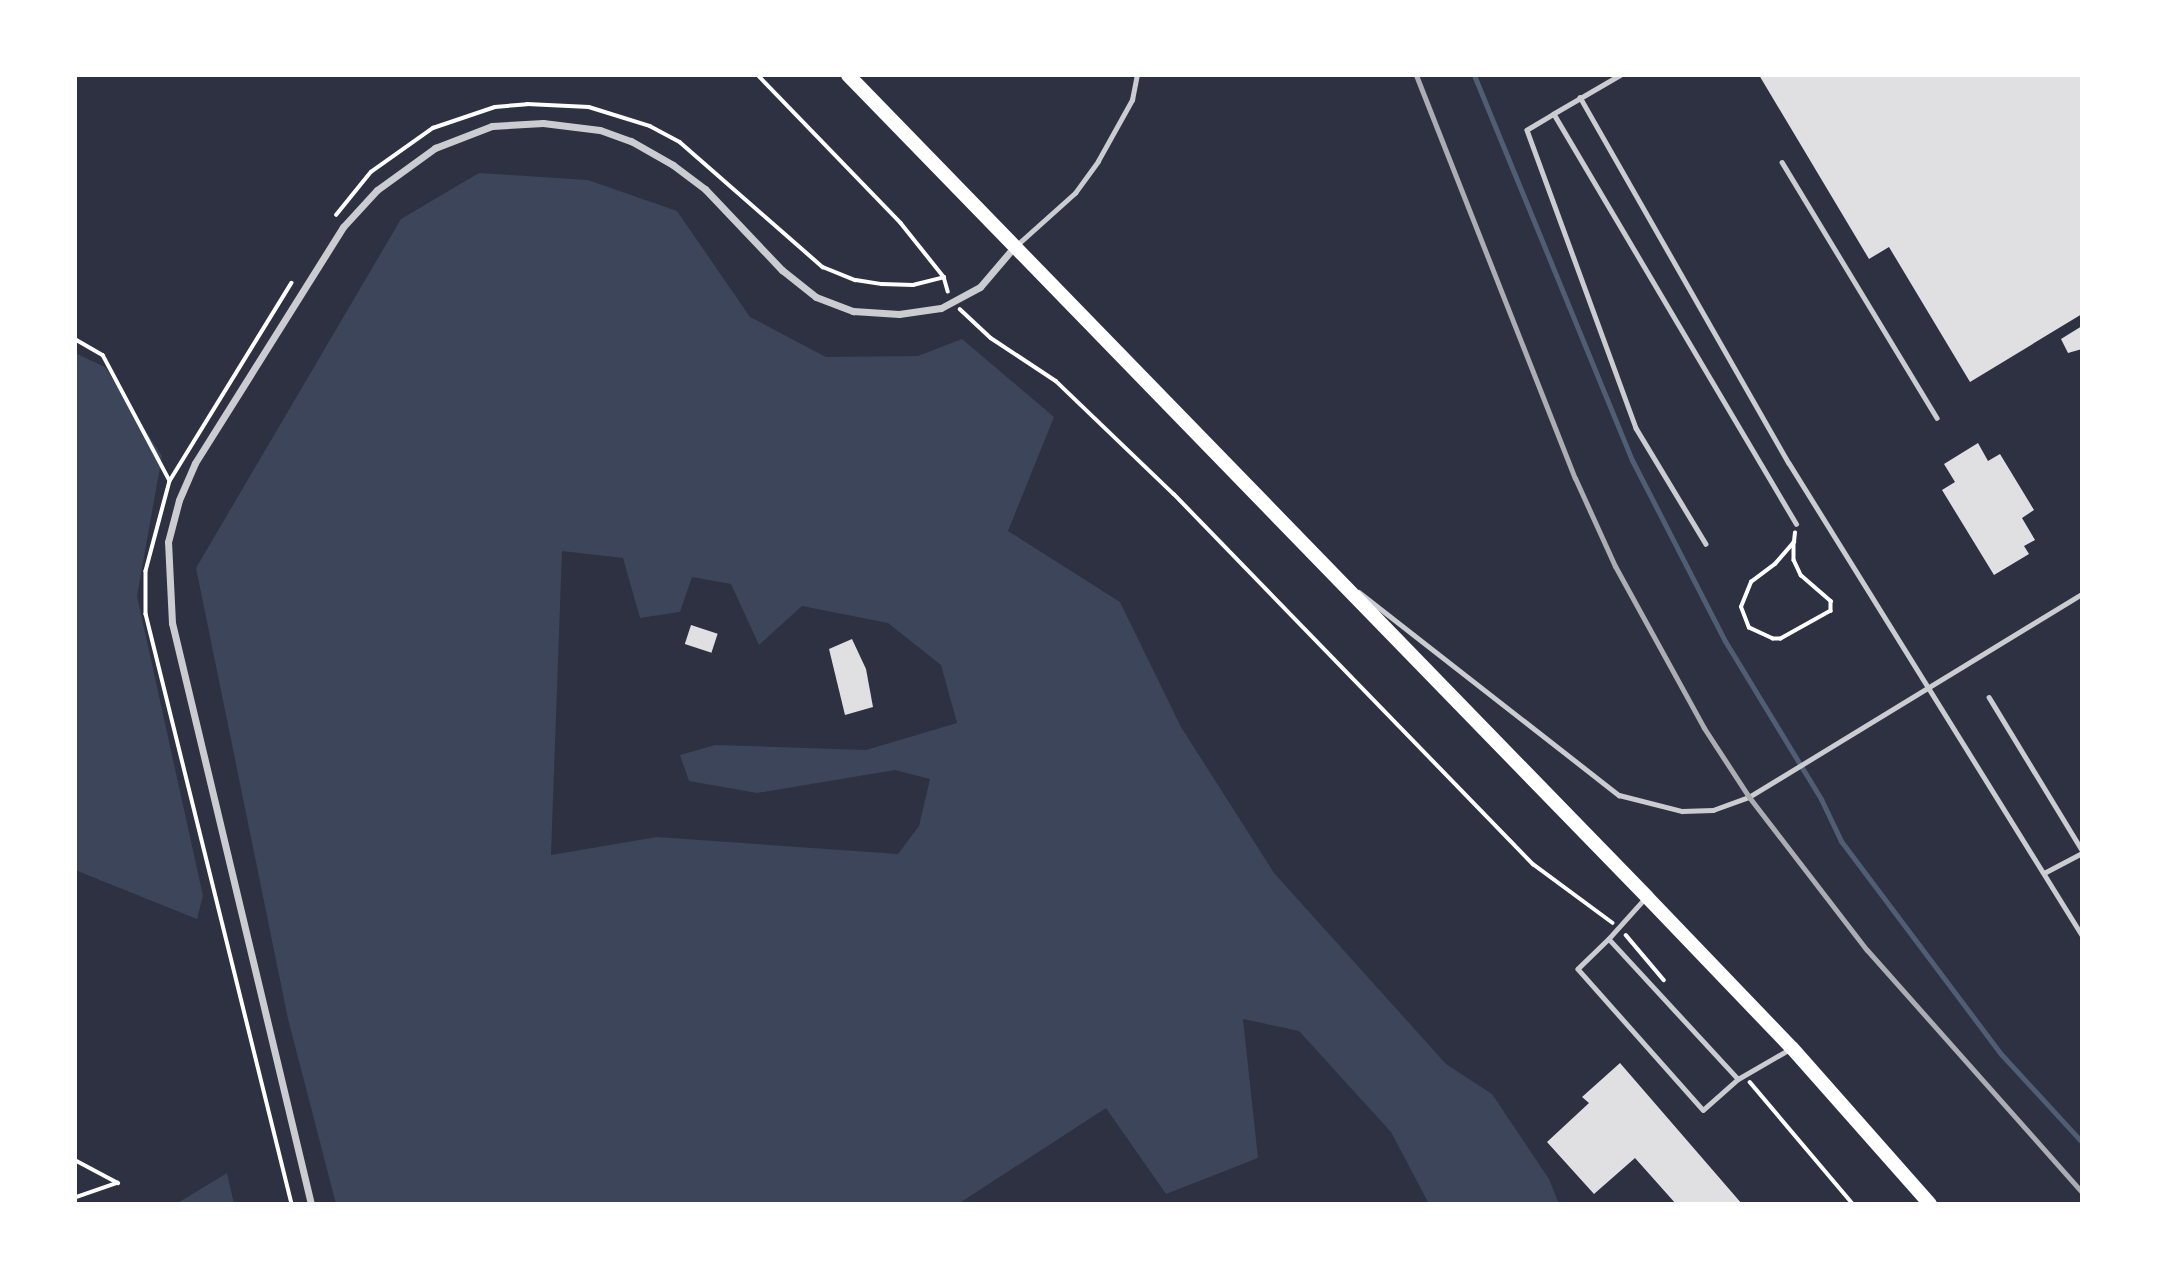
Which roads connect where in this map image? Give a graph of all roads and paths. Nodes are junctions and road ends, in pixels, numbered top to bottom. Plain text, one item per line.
1 (758, 75) edge
2 (848, 75) edge
3 (1137, 75) edge
4 (1621, 75) edge
5 (1580, 97) junction
6 (1554, 114) junction
7 (1782, 162) dead end
8 (334, 217) dead end
9 (1015, 247) junction
10 (296, 276) dead end
11 (944, 277) junction
12 (952, 302) junction
13 (75, 339) edge
14 (1937, 418) dead end
15 (170, 481) junction
16 (1796, 524) joint
17 (1794, 542) junction
18 (1706, 544) dead end
19 (1336, 575) junction
20 (2082, 594) edge
21 (1930, 687) junction
22 (1989, 697) dead end
23 (2082, 851) edge
24 (2044, 873) junction
25 (1647, 897) junction
26 (1619, 928) junction
27 (2082, 935) edge
28 (1609, 939) junction
29 (1673, 991) dead end
30 (1792, 1048) junction
31 (1744, 1075) junction
32 (1738, 1079) junction
33 (75, 1160) edge
34 (75, 1198) edge
35 (292, 1204) edge
36 (311, 1204) edge
37 (1853, 1204) edge
38 (1930, 1204) edge

1 - 11 path
2 - 9 main road
3 - 9 lane
4 - 5 lane
5 - 6 lane
5 - 21 lane
6 - 16 lane
6 - 18 lane
7 - 14 lane
8 - 11 path
9 - 12 street
9 - 19 main road
10 - 15 path
11 - 12 path
12 - 26 path
12 - 36 street
13 - 15 path
15 - 35 path
16 - 17 path
17 - 17 path
19 - 21 lane
19 - 25 main road
20 - 21 lane
21 - 24 lane
22 - 23 lane
23 - 24 lane
24 - 27 lane
25 - 26 lane
25 - 30 main road
26 - 28 lane
26 - 29 path
28 - 32 lane
28 - 32 lane
30 - 31 lane
30 - 38 main road
31 - 32 lane
31 - 37 path
33 - 34 path

